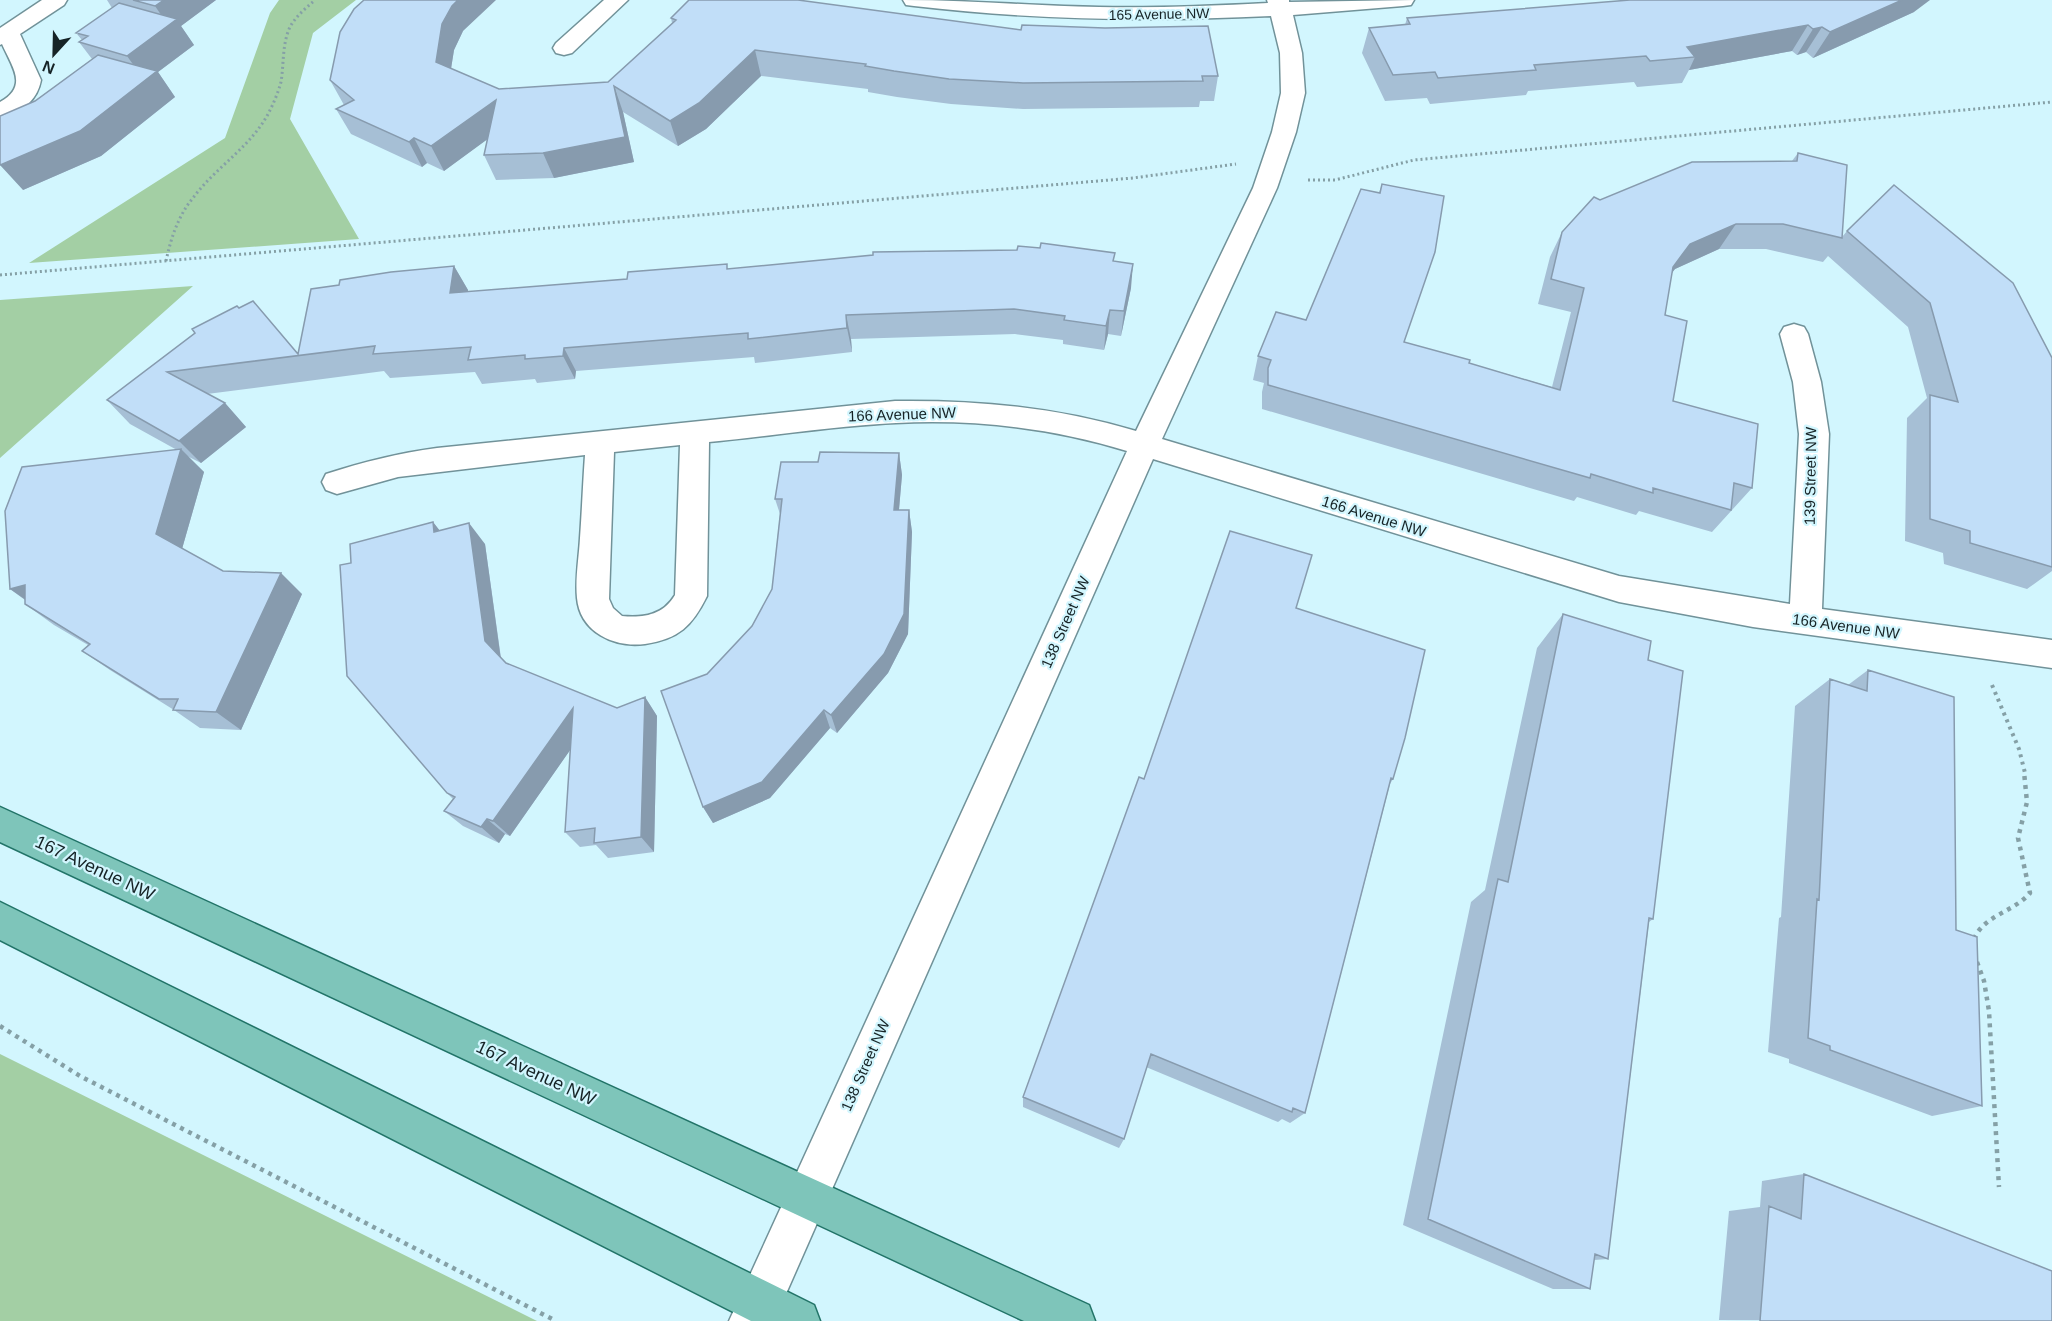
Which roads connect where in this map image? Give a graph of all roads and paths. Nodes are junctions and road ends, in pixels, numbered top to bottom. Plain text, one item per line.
1 (56, 0) edge
2 (315, 0) edge
3 (617, 0) edge
4 (915, 0) edge
5 (1403, 0) edge
6 (1280, 5) edge
7 (4, 35) edge
8 (564, 48) dead end
9 (2052, 102) edge
10 (0, 111) edge
11 (1241, 166) dead end
12 (1305, 180) dead end
13 (166, 261) junction
14 (0, 275) edge
15 (1794, 334) dead end
16 (695, 433) junction
17 (600, 442) junction
18 (1144, 445) junction
19 (337, 482) dead end
20 (1805, 620) junction
21 (1974, 643) junction
22 (2052, 654) edge
23 (0, 824) edge
24 (0, 920) edge
25 (1975, 949) edge
26 (1977, 957) edge
27 (0, 1026) edge
28 (1999, 1187) dead end
29 (796, 1216) junction
30 (755, 1311) edge
31 (556, 1321) edge
32 (798, 1321) edge
33 (1073, 1321) edge

1 - 7 street
2 - 13 path
3 - 8 street
4 - 6 street, 165 Avenue NW
5 - 6 street, 165 Avenue NW
6 - 18 street, 138 Street NW
7 - 10 street
9 - 12 path
11 - 13 path
13 - 14 path
15 - 20 street, 139 Street NW
16 - 17 street, 166 Avenue NW
16 - 17 street
16 - 18 street, 166 Avenue NW
17 - 19 street, 166 Avenue NW
18 - 20 street, 166 Avenue NW
18 - 29 street, 138 Street NW
20 - 21 street, 166 Avenue NW
21 - 22 street, 166 Avenue NW
21 - 25 path
23 - 29 main road, 167 Avenue NW
24 - 30 main road
26 - 28 path
27 - 31 path
29 - 30 street, 138 Street NW
29 - 33 main road, 167 Avenue NW
30 - 32 main road

